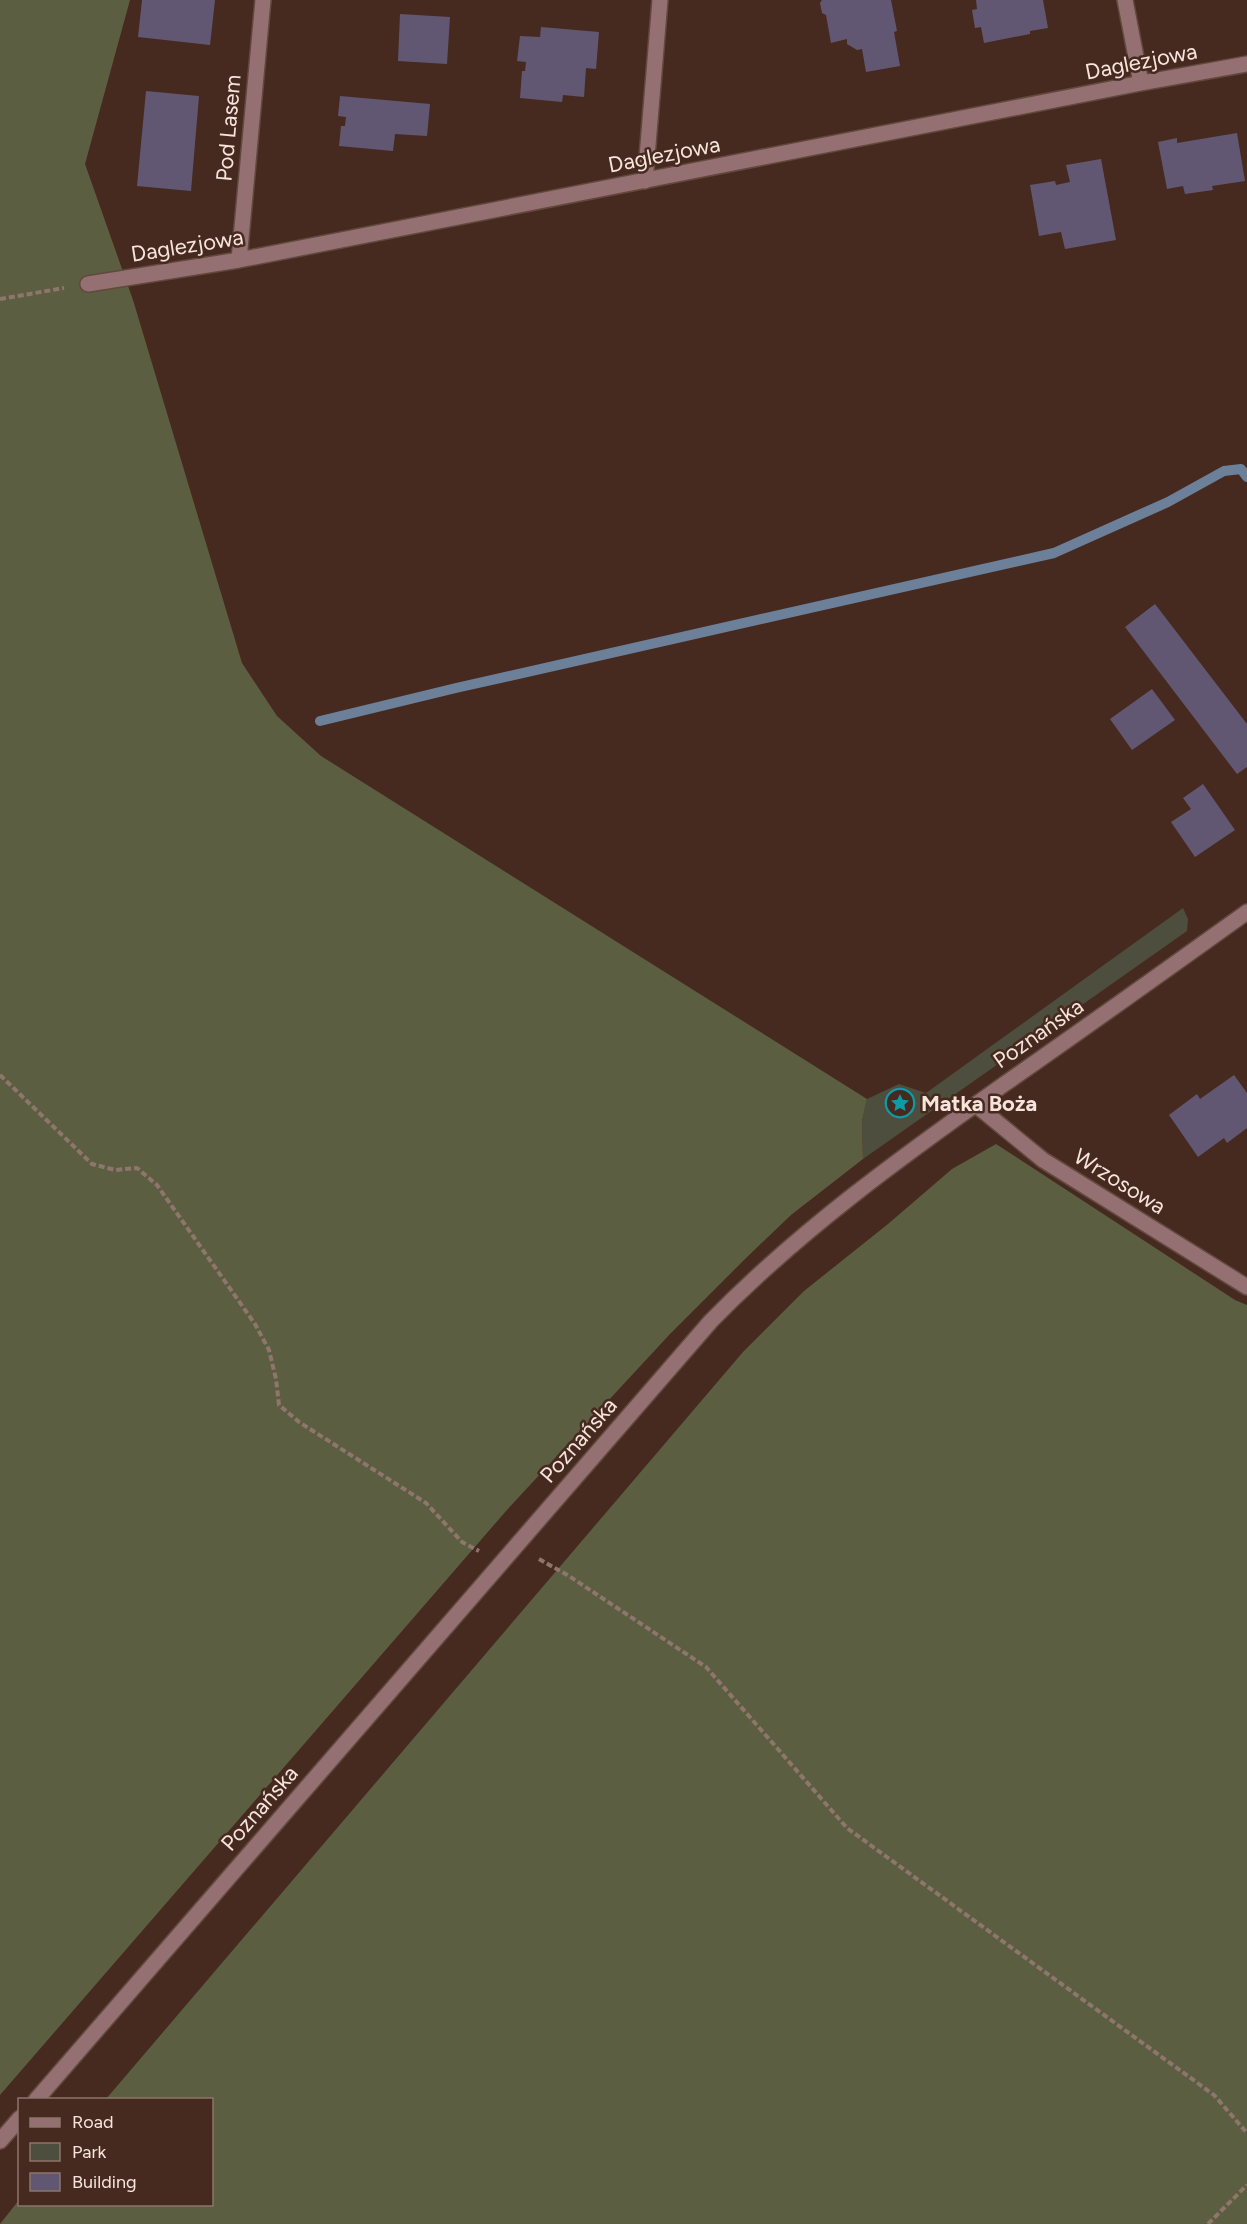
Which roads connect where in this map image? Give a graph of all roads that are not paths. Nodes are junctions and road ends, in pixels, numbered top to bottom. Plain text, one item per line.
1 (263, 0) edge
2 (660, 0) edge
3 (1125, 0) edge
4 (1247, 64) edge
5 (1141, 83) junction
6 (645, 180) junction
7 (239, 260) junction
8 (88, 284) road end
9 (1247, 912) edge
10 (976, 1105) junction
11 (1247, 1287) edge
12 (38, 2098) edge
13 (18, 2120) edge
14 (0, 2141) edge

1 - 7 street, Pod Lasem
2 - 6 street
3 - 5 street
4 - 5 street, Daglezjowa
5 - 6 street, Daglezjowa
6 - 7 street, Daglezjowa
7 - 8 street, Daglezjowa
9 - 10 street, Poznańska
10 - 11 street, Wrzosowa
10 - 12 street, Poznańska
13 - 14 street

